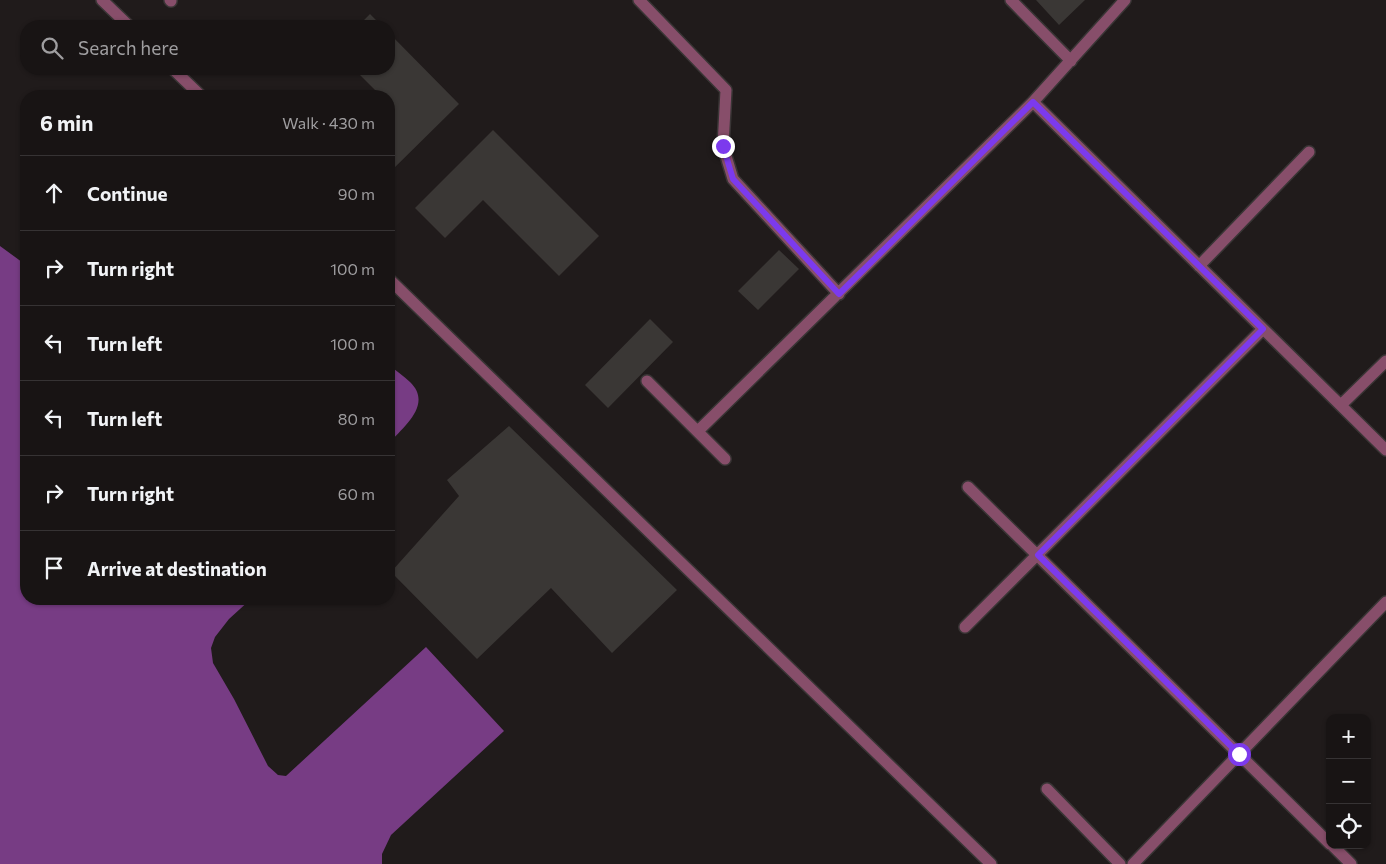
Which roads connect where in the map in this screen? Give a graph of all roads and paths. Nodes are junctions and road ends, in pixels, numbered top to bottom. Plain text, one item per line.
1 (102, 0) edge
2 (639, 0) edge
3 (1011, 0) edge
4 (1125, 0) edge
5 (123, 20) edge
6 (1071, 60) junction
7 (178, 75) edge
8 (195, 90) edge
9 (1033, 102) junction
10 (1308, 152) dead end
11 (1199, 266) junction
12 (395, 285) edge
13 (839, 294) junction
14 (1263, 329) junction
15 (1386, 361) edge
16 (647, 381) dead end
17 (1341, 405) junction
18 (698, 431) junction
19 (1386, 450) edge
20 (725, 459) dead end
21 (968, 487) dead end
22 (1038, 555) junction
23 (1386, 602) edge
24 (965, 627) dead end
25 (1239, 754) junction
26 (1047, 789) dead end
27 (1326, 839) edge
28 (1336, 849) edge
29 (991, 864) edge
30 (1120, 864) edge
31 (1133, 864) edge
32 (1351, 864) edge

1 - 5 lane
2 - 13 lane
3 - 6 lane
4 - 6 lane
6 - 9 lane
7 - 8 lane
9 - 11 lane
9 - 13 lane
10 - 11 lane
11 - 14 lane
12 - 29 lane
13 - 18 lane
14 - 17 lane
14 - 22 lane
15 - 17 lane
16 - 18 lane
17 - 19 lane
18 - 20 lane
21 - 22 lane
22 - 24 lane
22 - 25 lane
23 - 25 lane
25 - 27 lane
25 - 31 lane
26 - 30 lane
28 - 32 lane

